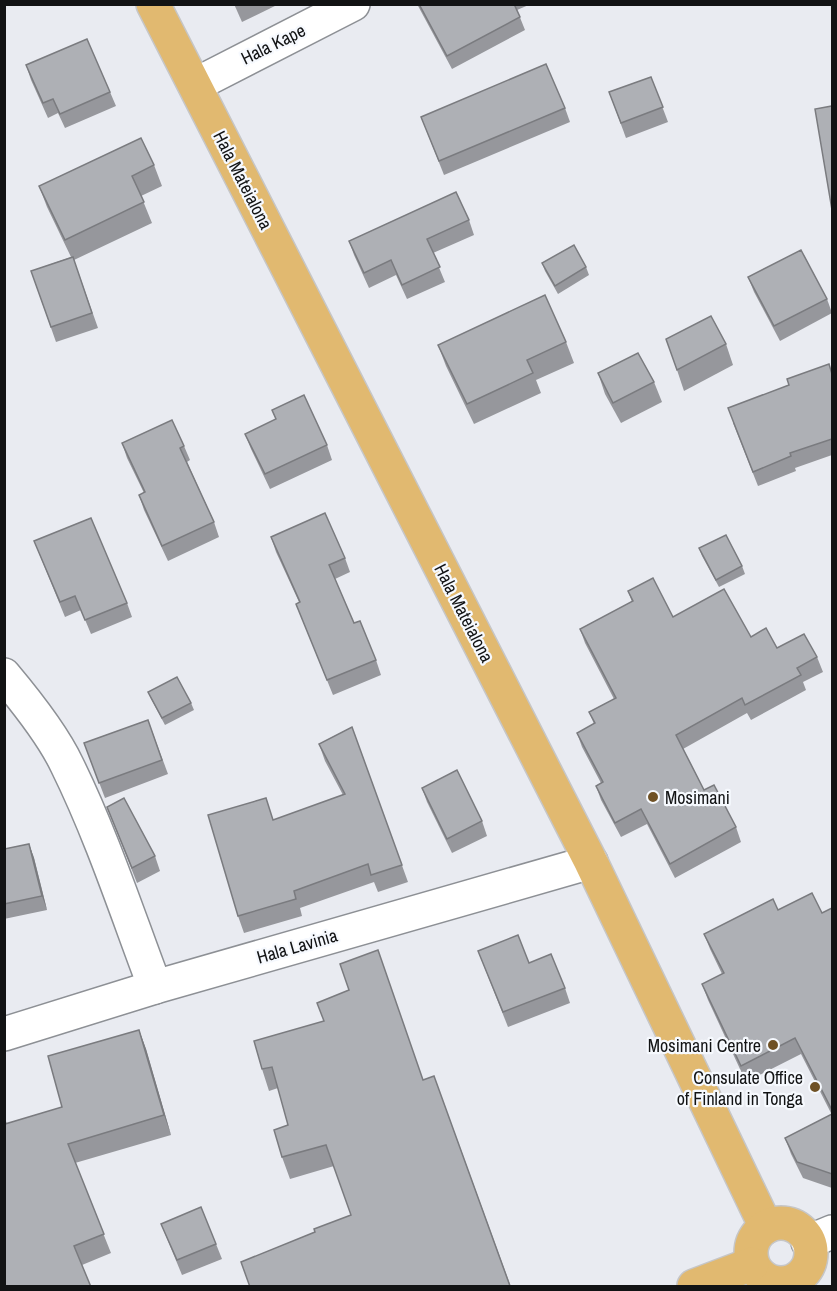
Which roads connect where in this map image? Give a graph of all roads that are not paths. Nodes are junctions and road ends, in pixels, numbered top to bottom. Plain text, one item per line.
1 (153, 4) edge
2 (352, 4) edge
3 (195, 85) junction
4 (4, 675) edge
5 (591, 862) junction
6 (155, 987) junction
7 (4, 1034) edge
8 (766, 1227) junction
9 (820, 1237) edge
10 (752, 1264) junction
11 (795, 1284) edge
12 (694, 1287) edge

1 - 3 main road, Hala Mateialona
2 - 3 street, Hala Kape
3 - 5 main road, Hala Mateialona
4 - 6 street
5 - 6 street, Hala Lavinia
5 - 8 main road, Hala Mateialona
6 - 7 street, Hala Lavinia
8 - 9 main road
8 - 10 main road
9 - 11 main road
10 - 11 main road
10 - 12 main road

